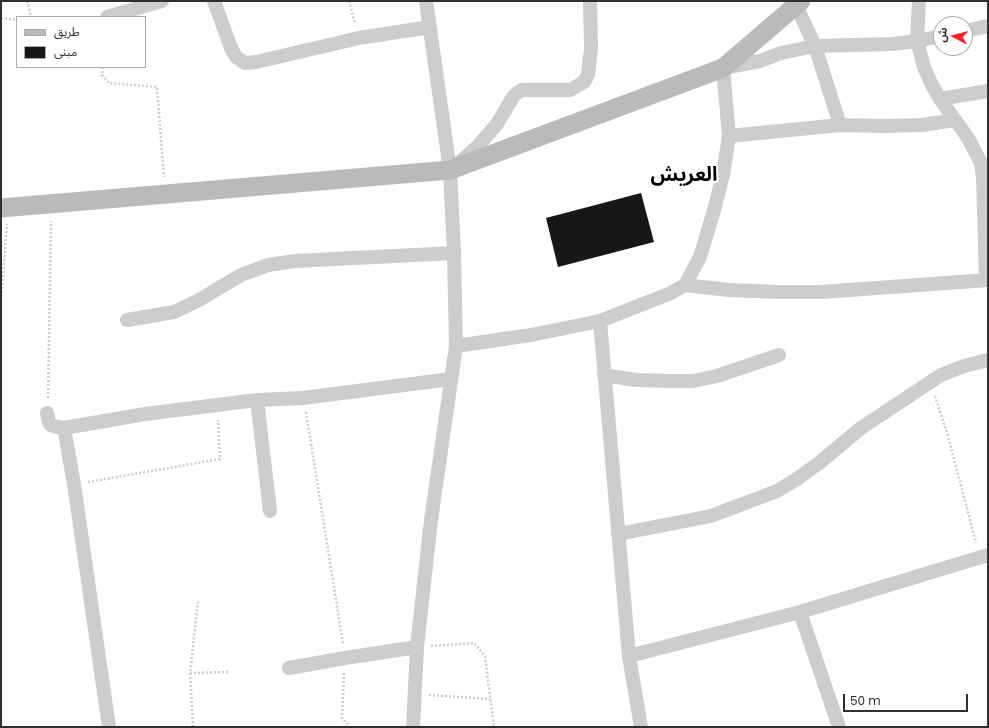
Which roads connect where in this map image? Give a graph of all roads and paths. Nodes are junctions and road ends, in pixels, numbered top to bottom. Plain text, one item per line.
1 (27, 1) edge
2 (162, 1) edge
3 (214, 1) edge
4 (349, 1) edge
5 (426, 1) edge
6 (590, 1) edge
7 (919, 1) edge
8 (796, 3) edge
9 (31, 16) edge
10 (110, 16) edge
11 (1, 18) edge
12 (16, 20) edge
13 (988, 26) edge
14 (430, 27) junction
15 (973, 29) edge
16 (358, 38) junction
17 (933, 38) edge
18 (918, 41) junction
19 (815, 46) junction
20 (103, 68) edge
21 (723, 68) junction
22 (988, 91) edge
23 (940, 99) junction
24 (955, 120) junction
25 (840, 125) junction
26 (729, 136) junction
27 (984, 162) edge
28 (450, 170) junction
29 (166, 195) junction
30 (52, 204) junction
31 (5, 208) edge
32 (454, 253) junction
33 (987, 280) edge
34 (685, 285) junction
35 (1, 301) edge
36 (127, 320) dead end
37 (600, 321) junction
38 (456, 346) junction
39 (779, 355) dead end
40 (988, 360) edge
41 (604, 375) junction
42 (450, 379) junction
43 (931, 382) junction
44 (303, 398) junction
45 (257, 400) junction
46 (218, 405) junction
47 (47, 412) joint
48 (64, 428) junction
49 (74, 484) junction
50 (270, 512) dead end
51 (618, 534) junction
52 (984, 556) edge
53 (198, 601) dead end
54 (800, 612) junction
55 (417, 648) junction
56 (629, 656) junction
57 (345, 658) junction
58 (289, 668) dead end
59 (230, 672) dead end
60 (190, 673) junction
61 (415, 694) junction
62 (490, 699) junction
63 (109, 727) edge
64 (193, 727) edge
65 (350, 727) edge
66 (413, 727) edge
67 (494, 727) edge
68 (641, 727) edge
69 (839, 727) edge

1 - 9 path
2 - 10 street
3 - 16 street
4 - 16 path
5 - 14 street
6 - 28 street
7 - 18 street
8 - 19 street
8 - 21 street
11 - 12 path
13 - 15 street
14 - 16 street
14 - 28 street
17 - 18 street
18 - 19 street
18 - 23 street
19 - 21 street
19 - 25 street
20 - 29 path
21 - 26 street
21 - 28 street
22 - 23 street
23 - 24 street
24 - 25 street
24 - 27 street
25 - 26 street
26 - 34 street
27 - 33 street
28 - 29 street
28 - 32 street
29 - 30 street
30 - 31 street
30 - 47 path
31 - 35 path
32 - 36 street
32 - 38 street
33 - 34 street
34 - 37 street
37 - 38 street
37 - 41 street
38 - 42 street
39 - 41 street
40 - 43 street
41 - 51 street
42 - 44 street
42 - 55 street
43 - 51 street
43 - 52 path
44 - 45 street
44 - 57 path
45 - 46 street
45 - 50 street
46 - 48 street
46 - 49 path
47 - 48 street
48 - 49 street
49 - 63 street
51 - 56 street
52 - 54 street
53 - 60 path
54 - 56 street
54 - 69 street
55 - 57 street
55 - 61 street
55 - 62 path
56 - 68 street
57 - 58 street
57 - 65 path
59 - 60 path
60 - 64 path
61 - 62 path
61 - 66 street
62 - 67 path

